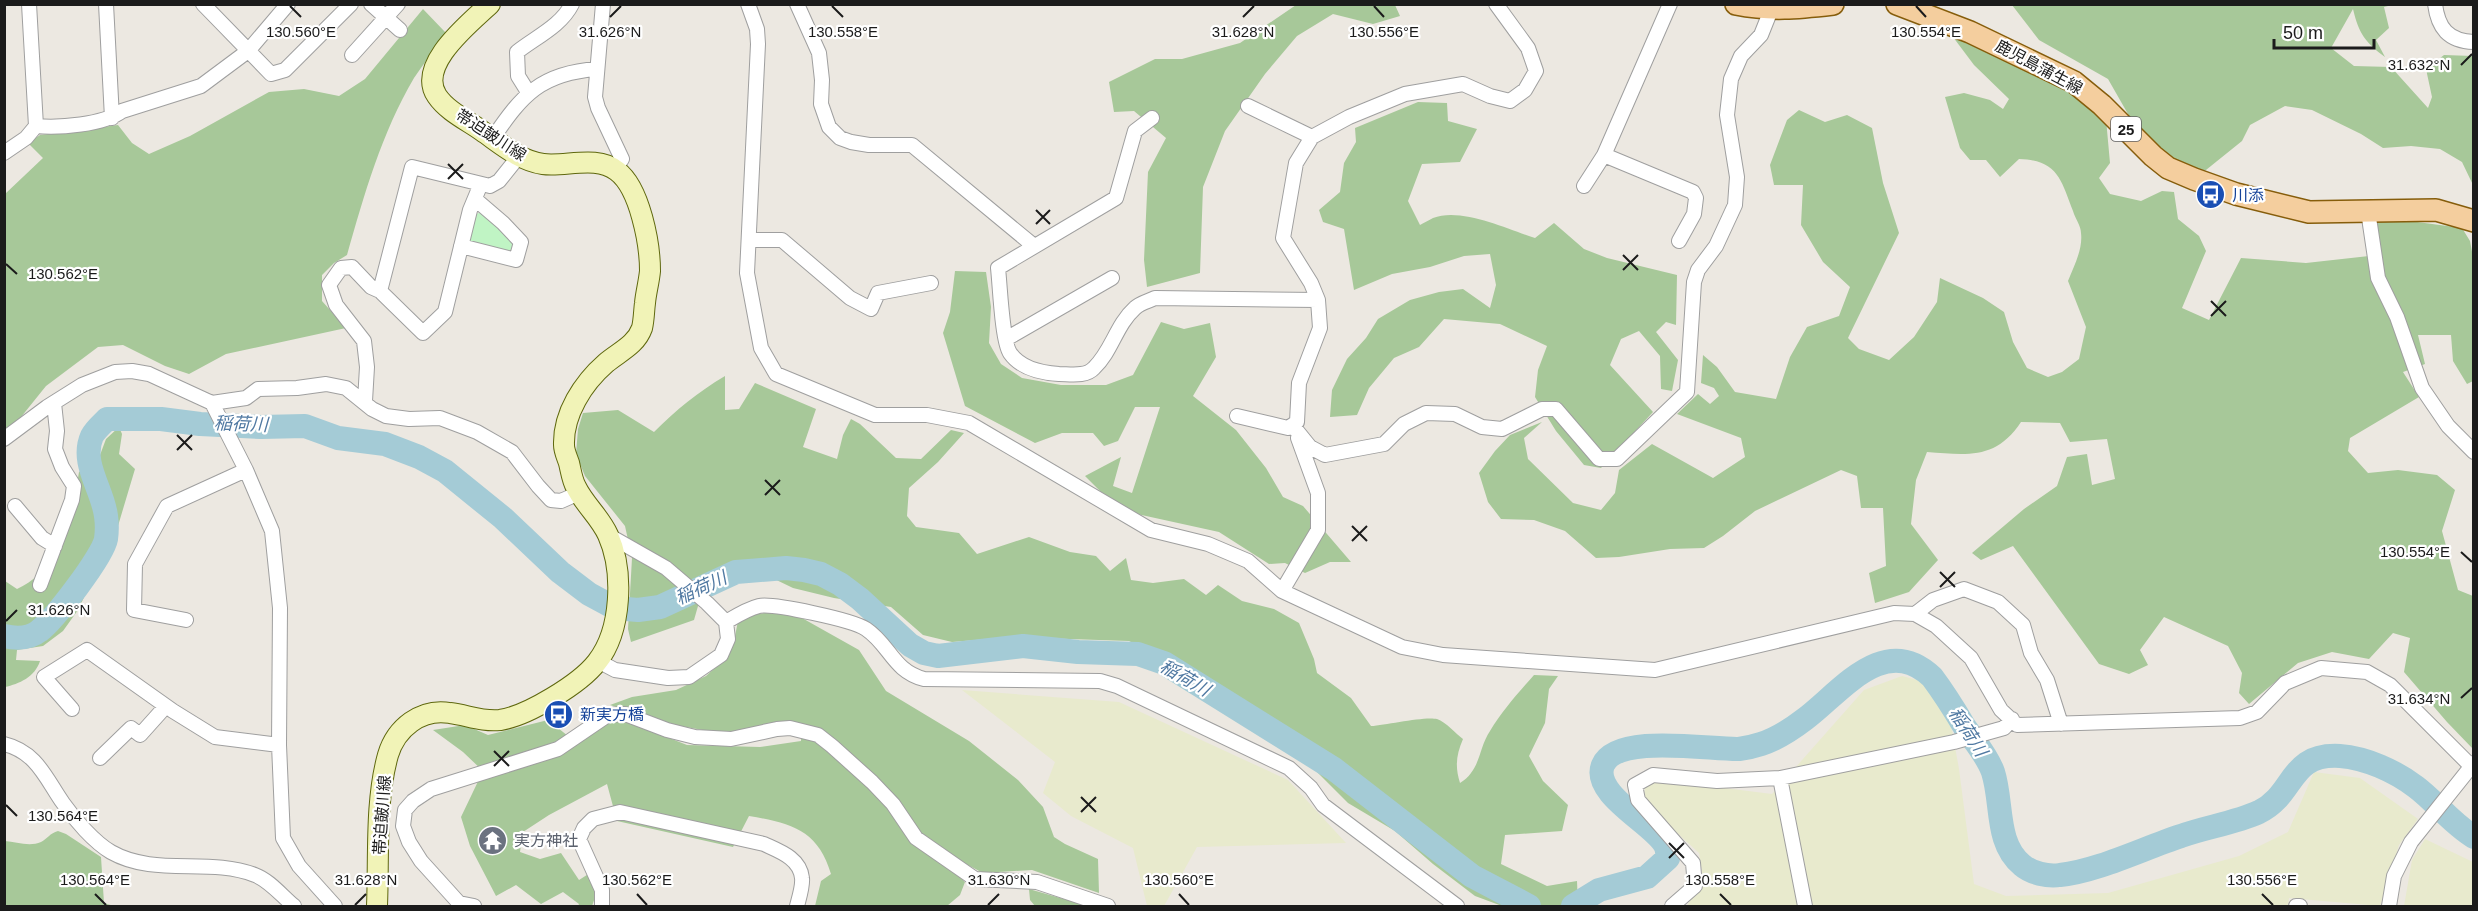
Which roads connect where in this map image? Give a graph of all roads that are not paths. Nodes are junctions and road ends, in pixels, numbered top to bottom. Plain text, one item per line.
1 (29, 4) edge
2 (106, 4) edge
3 (203, 4) edge
4 (288, 4) edge
5 (351, 4) edge
6 (371, 4) edge
7 (398, 4) edge
8 (490, 4) edge
9 (572, 4) edge
10 (603, 4) edge
11 (748, 4) edge
12 (797, 4) edge
13 (1496, 4) edge
14 (1670, 4) edge
15 (1736, 4) edge
16 (1833, 4) edge
17 (1897, 4) edge
18 (2435, 4) edge
19 (1920, 8) edge
20 (1771, 10) junction
21 (386, 18) junction
22 (400, 30) dead end
23 (2474, 42) edge
24 (248, 51) junction
25 (351, 55) dead end
26 (597, 69) junction
27 (528, 92) junction
28 (1248, 106) dead end
29 (112, 118) junction
30 (1152, 118) dead end
31 (36, 126) junction
32 (1312, 137) junction
33 (493, 138) junction
34 (4, 153) edge
35 (1604, 155) junction
36 (519, 156) junction
37 (615, 169) junction
38 (480, 186) junction
39 (1584, 186) dead end
40 (475, 199) junction
41 (2368, 211) junction
42 (2474, 221) edge
43 (749, 240) junction
44 (1679, 241) dead end
45 (461, 246) junction
46 (1034, 246) junction
47 (1112, 278) dead end
48 (931, 283) dead end
49 (380, 291) junction
50 (1318, 300) junction
51 (1006, 339) junction
52 (365, 401) junction
53 (54, 402) junction
54 (214, 406) junction
55 (1237, 416) dead end
56 (1293, 426) junction
57 (4, 440) edge
58 (2474, 452) edge
59 (246, 470) junction
60 (579, 493) junction
61 (15, 506) dead end
62 (608, 535) junction
63 (55, 546) junction
64 (40, 585) dead end
65 (1282, 591) junction
66 (1915, 614) junction
67 (186, 620) dead end
68 (726, 622) junction
69 (598, 661) junction
70 (166, 706) junction
71 (72, 709) dead end
72 (2008, 724) junction
73 (2061, 724) junction
74 (4, 744) edge
75 (279, 745) junction
76 (100, 758) dead end
77 (2472, 766) edge
78 (1780, 778) junction
79 (458, 905) edge
80 (294, 906) edge
81 (335, 906) edge
82 (377, 906) edge
83 (474, 906) edge
84 (602, 906) edge
85 (797, 906) edge
86 (1108, 906) edge
87 (1456, 906) edge
88 (1672, 906) edge
89 (1805, 906) edge
90 (2389, 906) edge

1 - 31 street
2 - 29 street
3 - 24 street
4 - 24 street
5 - 24 street
6 - 21 street
7 - 21 street
8 - 33 street, 帯迫皷川線
9 - 27 street
10 - 26 street
11 - 43 street
12 - 46 street
13 - 32 street
14 - 35 street
15 - 20 main road
16 - 20 main road
17 - 19 main road, 鹿児島蒲生線 / 25
18 - 23 street
19 - 41 main road, 鹿児島蒲生線 / 25
20 - 56 street
21 - 22 street
21 - 25 street
24 - 29 street
26 - 27 street
26 - 37 street
27 - 33 street
28 - 32 street
29 - 31 street
30 - 46 street
31 - 34 street
32 - 50 street
33 - 36 street, 帯迫皷川線
35 - 39 street
35 - 44 street
36 - 37 street, 帯迫皷川線
36 - 38 street
37 - 60 street, 帯迫皷川線
38 - 40 street
38 - 49 street
40 - 45 street
40 - 45 street
41 - 42 main road, 鹿児島蒲生線 / 25
41 - 58 street
43 - 48 street
43 - 65 street
45 - 49 street
46 - 51 street
47 - 51 street
49 - 52 street
50 - 51 street
50 - 56 street
52 - 54 street
52 - 60 street
53 - 54 street
53 - 57 street
53 - 63 street
54 - 59 street
55 - 56 street
56 - 65 street
59 - 67 street
59 - 75 street
60 - 62 street, 帯迫皷川線
61 - 63 street
62 - 68 street
62 - 69 street, 帯迫皷川線
63 - 64 street
65 - 66 street
66 - 72 street
66 - 73 street
68 - 69 street
68 - 87 street
69 - 82 street, 帯迫皷川線
70 - 71 street
70 - 75 street
70 - 76 street
72 - 73 street
72 - 78 street
73 - 77 street
74 - 80 street
75 - 81 street
77 - 90 street
78 - 88 street
78 - 89 street
79 - 83 street
79 - 86 street
84 - 85 street

